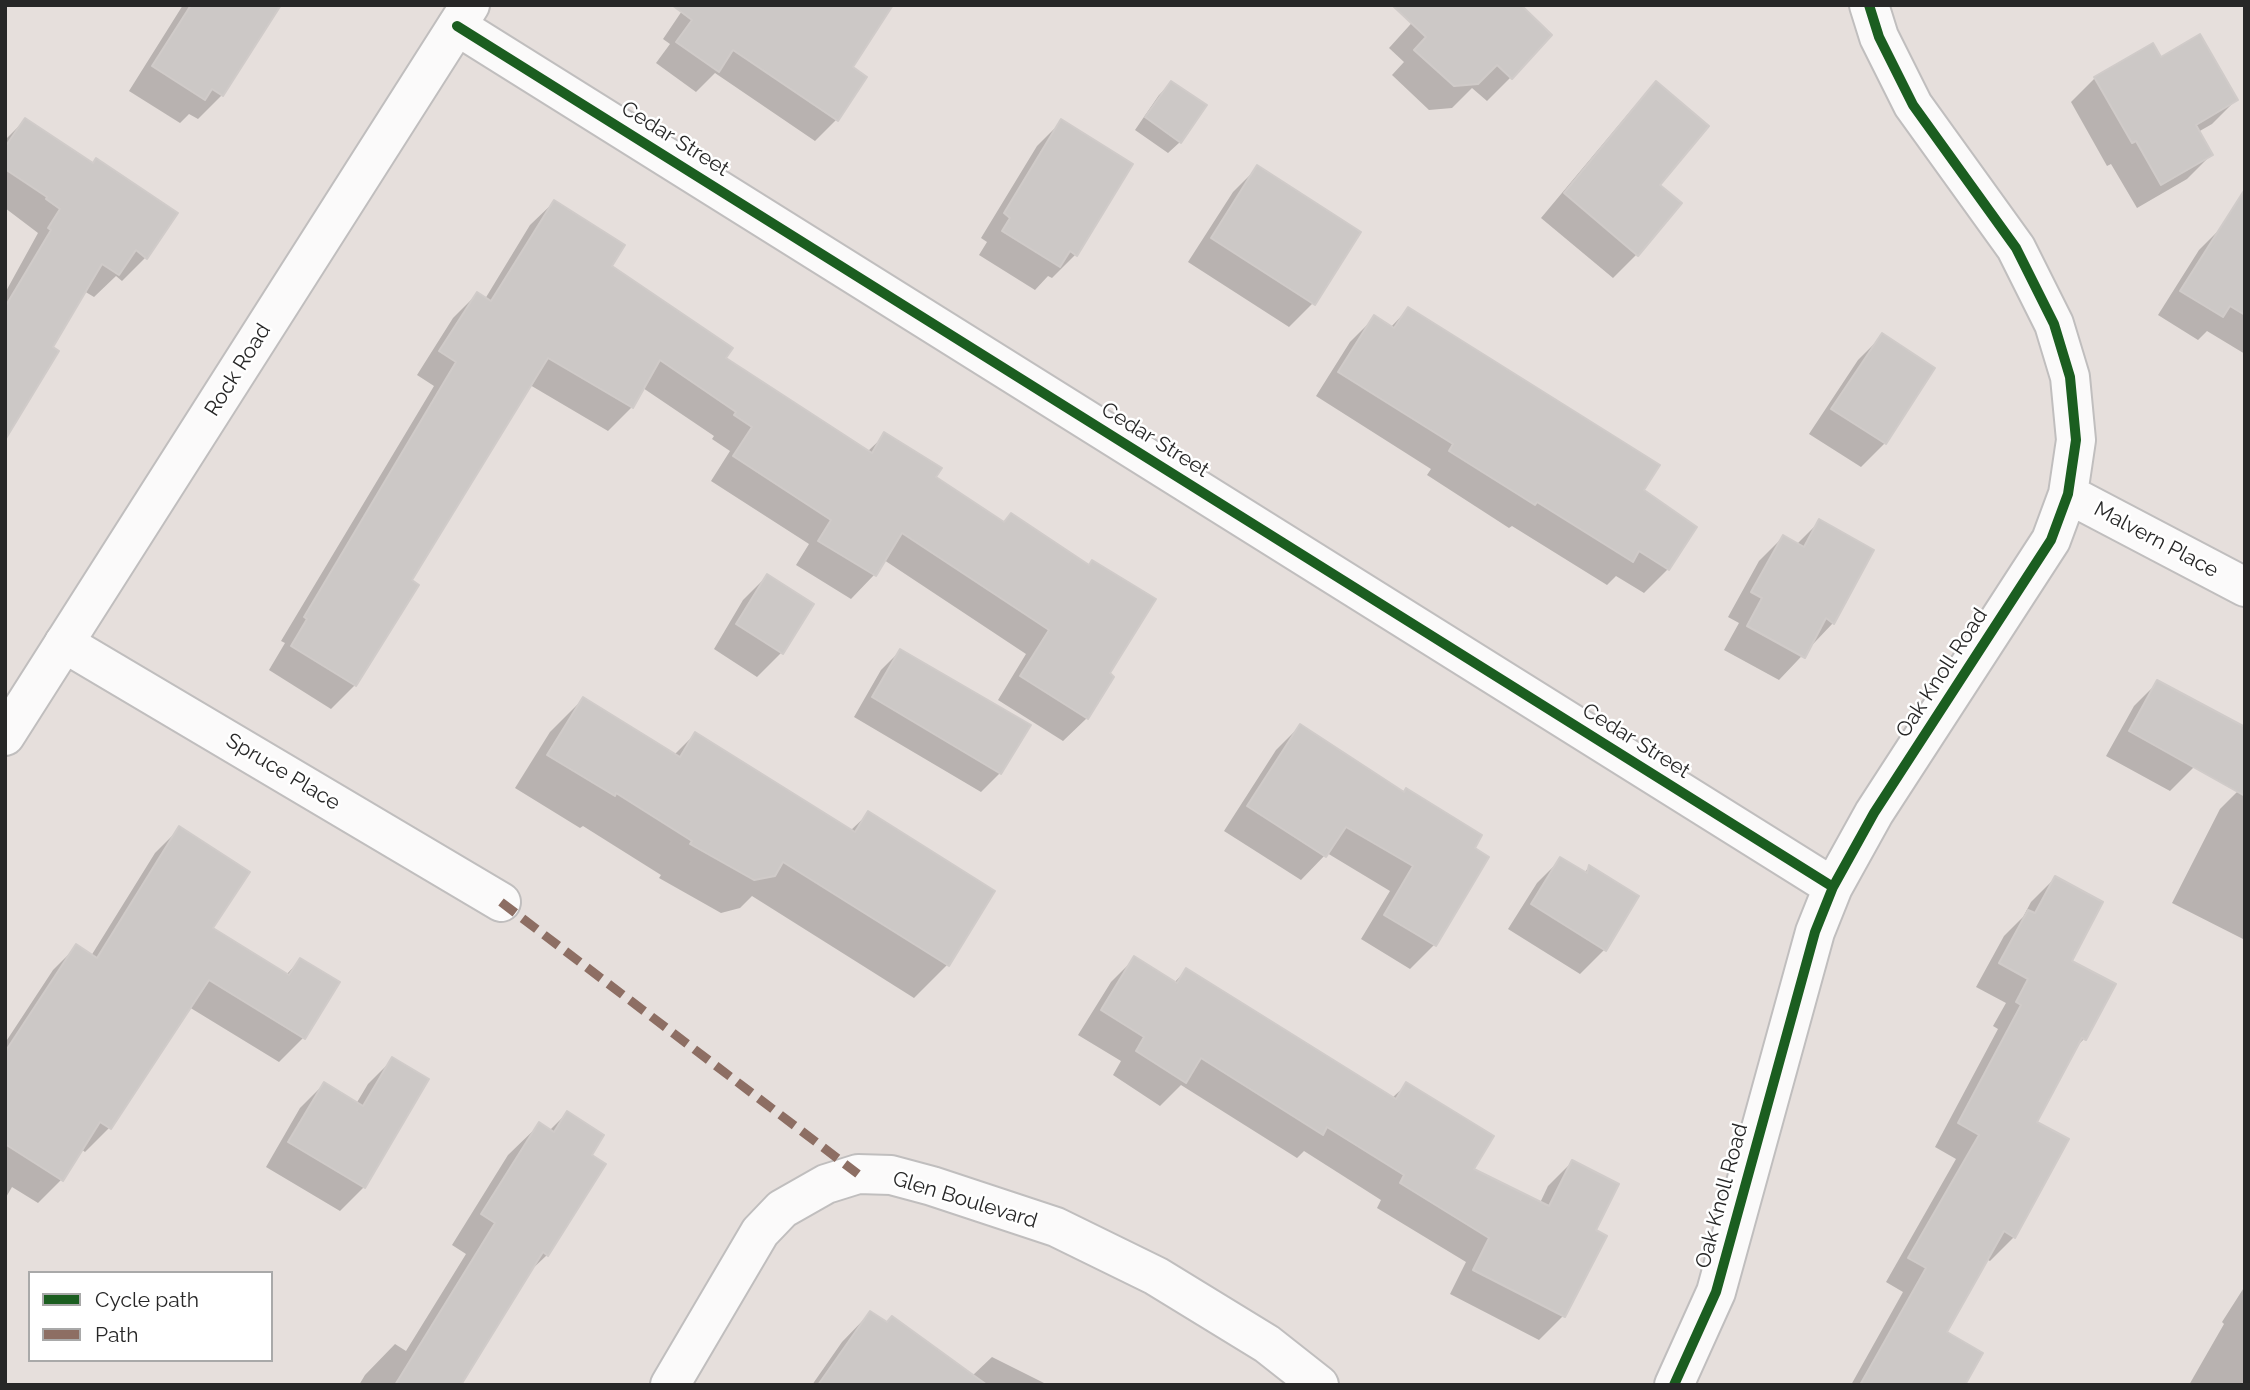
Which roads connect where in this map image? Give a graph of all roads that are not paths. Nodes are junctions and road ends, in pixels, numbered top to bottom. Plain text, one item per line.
1 (1869, 5) edge
2 (464, 16) edge
3 (2067, 494) junction
4 (2245, 587) edge
5 (64, 643) junction
6 (5, 736) edge
7 (1833, 887) junction
8 (501, 902) dead end
9 (670, 1385) edge
10 (1319, 1385) edge
11 (1674, 1385) edge

1 - 3 street, Oak Knoll Road
2 - 5 street, Rock Road
2 - 7 street, Cedar Street
3 - 4 street, Malvern Place
3 - 7 street, Oak Knoll Road
5 - 6 street, Rock Road
5 - 8 street, Spruce Place
7 - 11 street, Oak Knoll Road
9 - 10 street, Glen Boulevard

